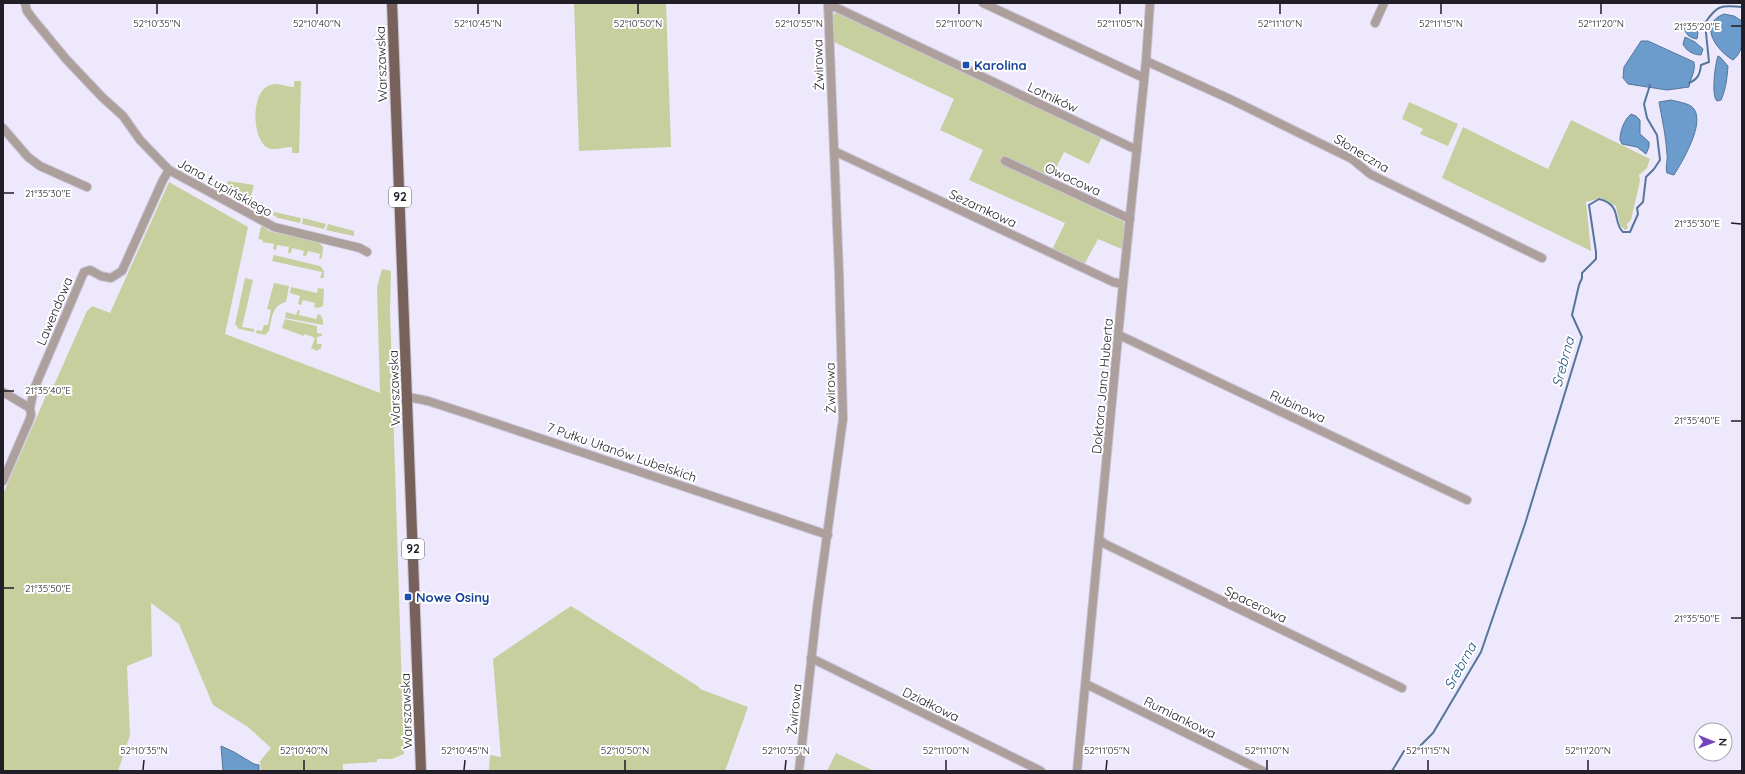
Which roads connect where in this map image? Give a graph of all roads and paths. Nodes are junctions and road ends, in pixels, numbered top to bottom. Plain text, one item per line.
1 (25, 3) edge
2 (392, 3) edge
3 (983, 3) edge
4 (1150, 3) edge
5 (1384, 3) edge
6 (828, 5) edge
7 (1375, 23) dead end
8 (1146, 61) junction
9 (1144, 78) junction
10 (3, 128) edge
11 (1137, 150) junction
12 (834, 151) junction
13 (1005, 161) dead end
14 (170, 170) junction
15 (87, 187) dead end
16 (1130, 219) junction
17 (367, 252) dead end
18 (1542, 258) dead end
19 (1123, 284) junction
20 (1119, 335) junction
21 (3, 392) edge
22 (408, 397) junction
23 (30, 408) junction
24 (3, 481) edge
25 (1467, 500) dead end
26 (828, 534) junction
27 (1100, 540) junction
28 (811, 658) junction
29 (1086, 684) junction
30 (1402, 688) dead end
31 (421, 771) edge
32 (799, 771) edge
33 (1041, 771) edge
34 (1077, 771) edge
35 (1263, 771) edge

1 - 14 street, Jana Łupińskiego
2 - 22 main road, Warszawska / 92
3 - 9 street
4 - 8 street, Doktora Jana Huberta
5 - 7 street
6 - 11 street, Lotników
6 - 12 street, Żwirowa
8 - 9 street, Doktora Jana Huberta
8 - 18 street, Słoneczna
9 - 11 street, Doktora Jana Huberta
10 - 15 street
11 - 16 street, Doktora Jana Huberta
12 - 19 street, Sezamkowa
12 - 26 street, Żwirowa
13 - 16 street, Owocowa
14 - 17 street, Jana Łupińskiego
14 - 23 street, Lawendowa
16 - 19 street, Doktora Jana Huberta
19 - 20 street, Doktora Jana Huberta
20 - 25 street, Rubinowa
20 - 27 street, Doktora Jana Huberta
21 - 23 street
22 - 26 street, 7 Pułku Ułanów Lubelskich
22 - 31 main road, Warszawska / 92
23 - 24 street, Lawendowa
26 - 28 street, Żwirowa
27 - 29 street, Doktora Jana Huberta
27 - 30 street, Spacerowa
28 - 32 street, Żwirowa
28 - 33 street, Działkowa
29 - 34 street, Doktora Jana Huberta
29 - 35 street, Rumiankowa

